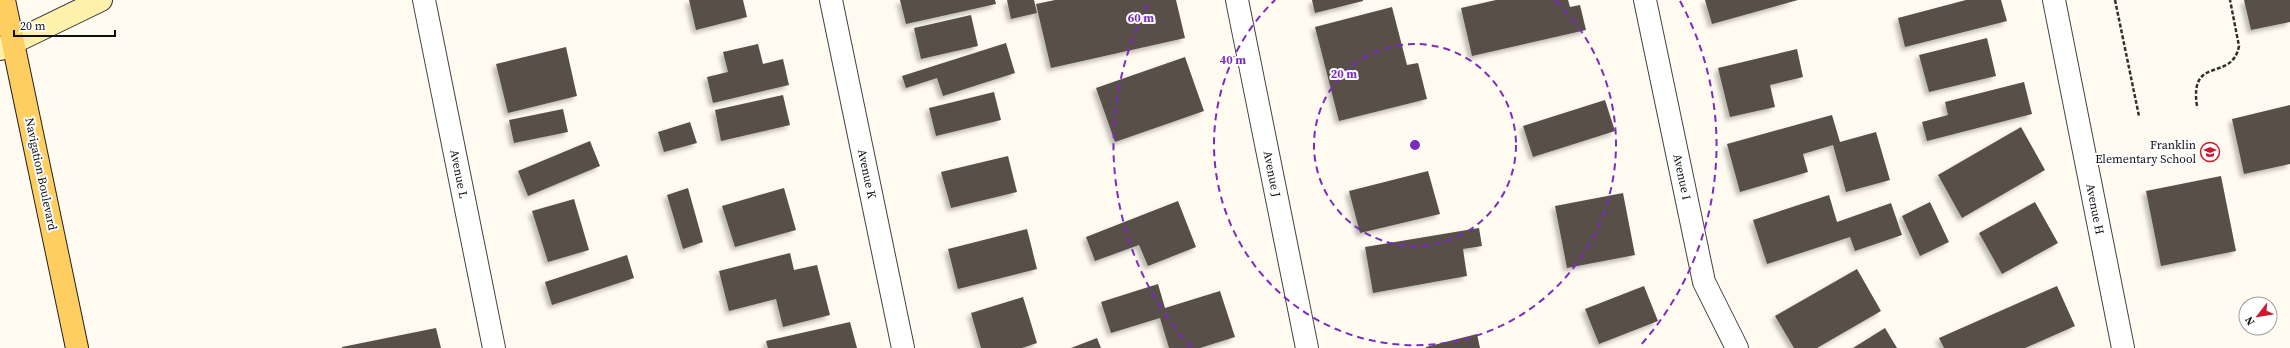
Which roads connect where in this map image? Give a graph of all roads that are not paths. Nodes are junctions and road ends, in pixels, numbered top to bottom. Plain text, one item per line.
1 (4, 0) edge
2 (101, 0) edge
3 (424, 0) edge
4 (831, 0) edge
5 (1237, 0) edge
6 (1645, 0) edge
7 (2054, 0) edge
8 (7, 45) edge
9 (77, 348) edge
10 (494, 348) edge
11 (903, 348) edge
12 (1307, 348) edge
13 (1737, 348) edge
14 (2122, 348) edge

1 - 8 main road, Navigation Boulevard
2 - 8 street
3 - 10 street, Avenue L
4 - 11 street, Avenue K
5 - 12 street, Avenue J
6 - 13 street, Avenue I
7 - 14 street, Avenue H
8 - 9 main road, Navigation Boulevard

